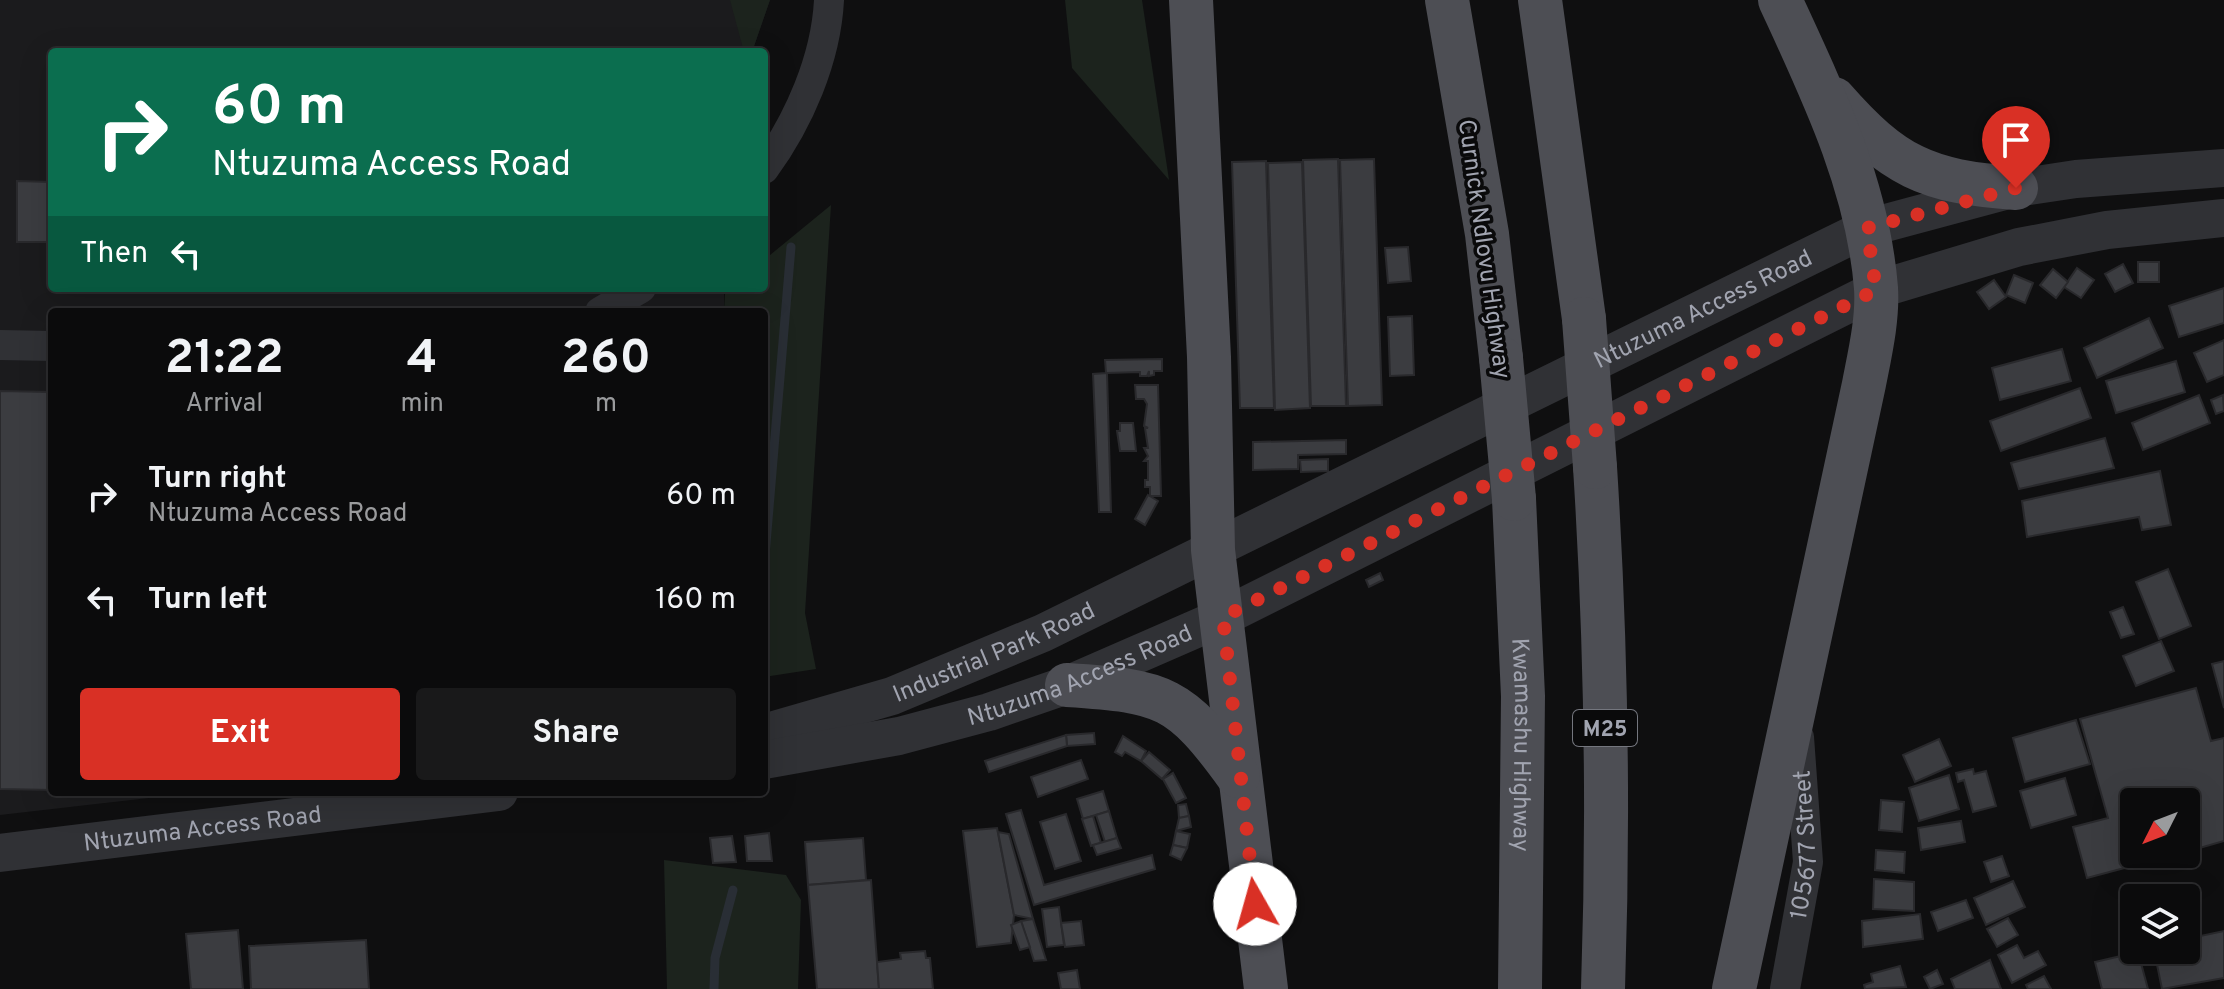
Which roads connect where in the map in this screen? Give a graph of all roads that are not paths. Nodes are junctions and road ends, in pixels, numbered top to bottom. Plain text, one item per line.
1 (829, 0) edge
2 (1191, 0) edge
3 (1447, 0) edge
4 (1540, 0) edge
5 (1780, 0) edge
6 (1816, 79) junction
7 (768, 164) edge
8 (2224, 168) edge
9 (2016, 188) junction
10 (2224, 218) edge
11 (1867, 228) junction
12 (1876, 290) junction
13 (634, 292) edge
14 (607, 308) edge
15 (0, 345) edge
16 (48, 346) edge
17 (1514, 499) joint
18 (1213, 550) junction
19 (1223, 617) junction
20 (1067, 685) junction
21 (1796, 699) junction
22 (768, 732) edge
23 (768, 759) edge
24 (1239, 778) junction
25 (337, 796) edge
26 (466, 796) edge
27 (0, 841) edge
28 (0, 853) edge
29 (1266, 989) edge
30 (1520, 989) edge
31 (1603, 989) edge
32 (1734, 989) edge
33 (1785, 989) edge

1 - 7 street
2 - 18 main road
3 - 17 main road, Curnick Ndlovu Highway, bridge
4 - 31 main road, M25, bridge
5 - 6 main road
6 - 9 main road
6 - 11 main road
8 - 9 street, Ntuzuma Access Road
9 - 11 street, Ntuzuma Access Road
10 - 12 street, Ntuzuma Access Road
11 - 12 main road
11 - 18 street, Ntuzuma Access Road
12 - 19 street, Ntuzuma Access Road
12 - 21 main road
13 - 14 street
15 - 16 street
17 - 30 main road, Kwamashu Highway
18 - 19 main road
18 - 22 street, Industrial Park Road
19 - 20 street, Ntuzuma Access Road
19 - 24 main road
20 - 23 street, Ntuzuma Access Road
20 - 24 main road
21 - 32 main road
21 - 33 street, 105677 Street
24 - 29 main road
25 - 27 street
26 - 28 street, Ntuzuma Access Road

